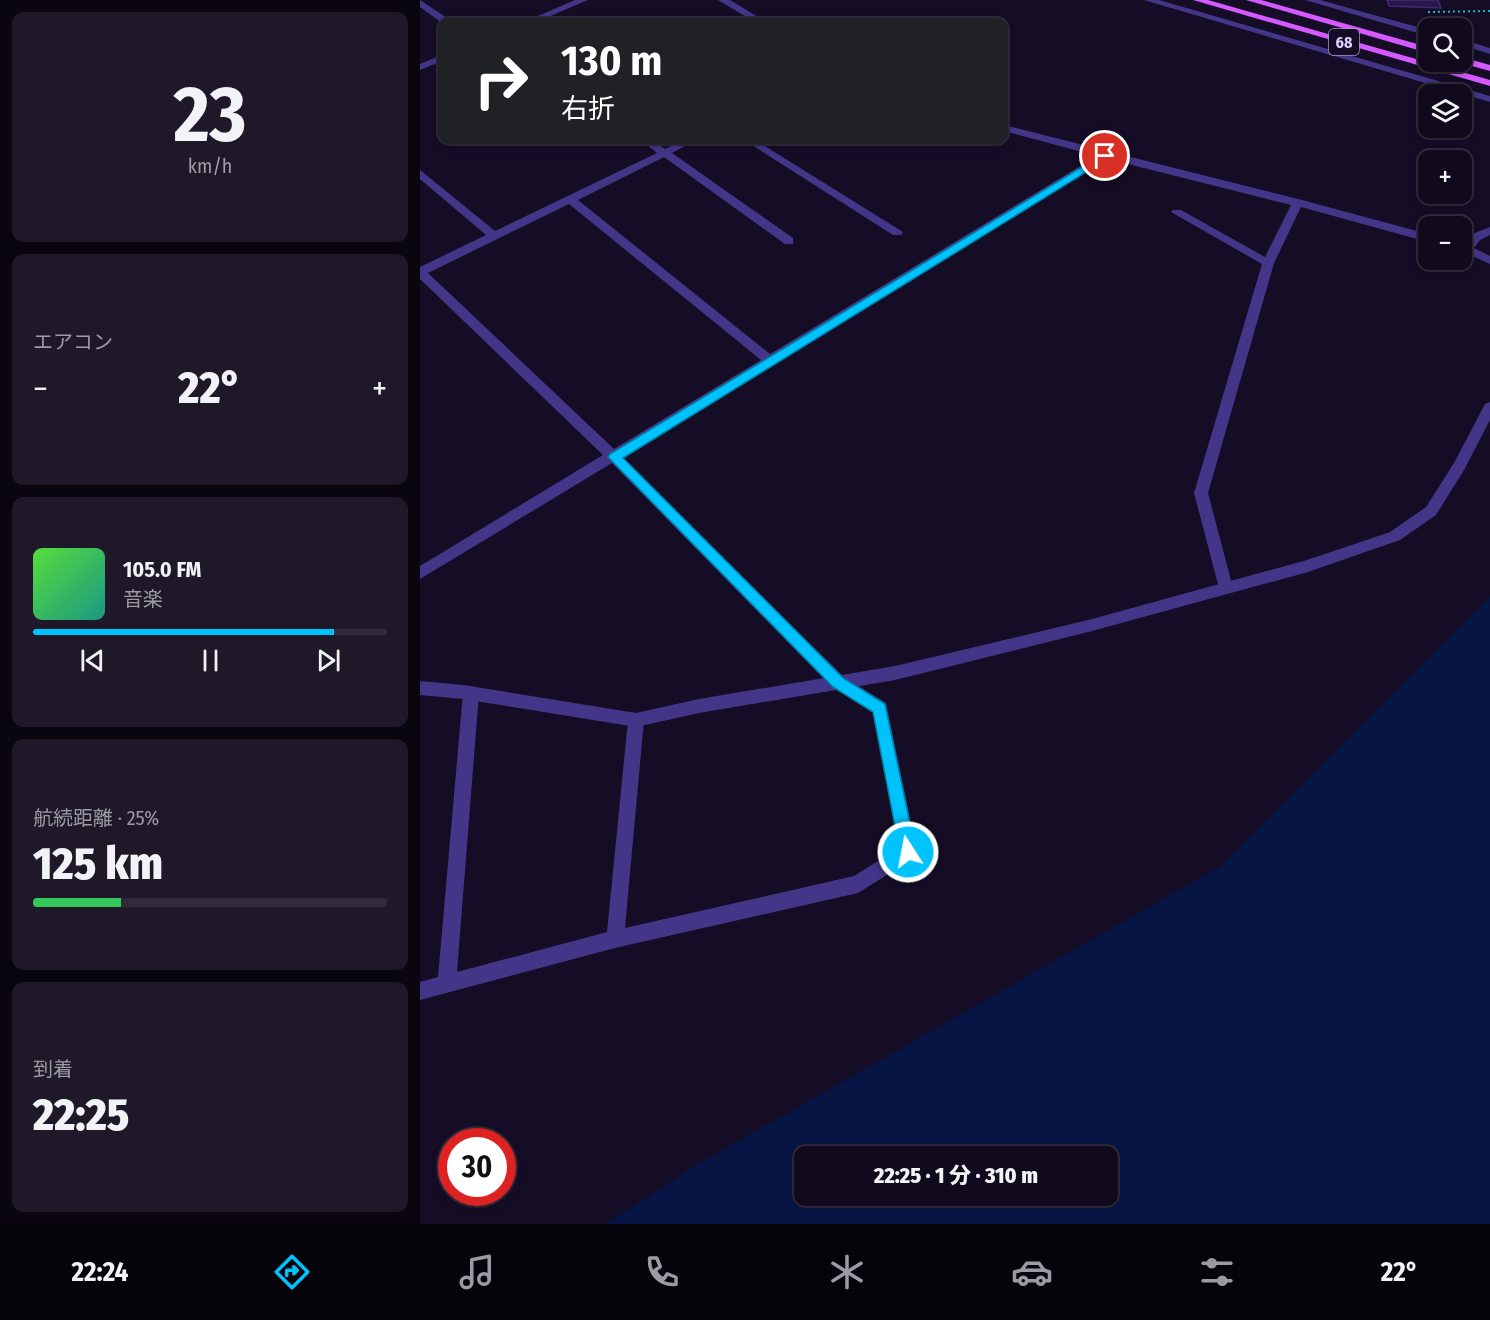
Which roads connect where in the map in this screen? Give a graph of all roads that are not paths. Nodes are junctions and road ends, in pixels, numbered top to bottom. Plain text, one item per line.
1 (583, 0) edge
2 (723, 0) edge
3 (1149, 0) edge
4 (1198, 0) edge
5 (1251, 0) edge
6 (1310, 0) edge
7 (420, 3) edge
8 (441, 18) edge
9 (539, 18) edge
10 (754, 18) edge
11 (1418, 30) edge
12 (1472, 45) edge
13 (1418, 47) edge
14 (1490, 51) edge
15 (438, 60) edge
16 (1472, 63) edge
17 (420, 67) edge
18 (1490, 68) edge
19 (1490, 83) edge
20 (1490, 99) edge
21 (1008, 129) edge
22 (652, 144) edge
23 (684, 144) edge
24 (755, 144) edge
25 (665, 153) junction
26 (1105, 156) junction
27 (420, 172) edge
28 (570, 199) junction
29 (1298, 202) junction
30 (1177, 212) dead end
31 (1490, 231) edge
32 (897, 232) dead end
33 (1418, 235) edge
34 (494, 236) junction
35 (789, 241) dead end
36 (1472, 241) edge
37 (1472, 252) edge
38 (1490, 260) edge
39 (1268, 263) junction
40 (420, 272) edge
41 (771, 361) junction
42 (1490, 407) edge
43 (614, 457) junction
44 (420, 573) edge
45 (1226, 588) junction
46 (838, 682) junction
47 (420, 688) edge
48 (471, 693) junction
49 (636, 720) junction
50 (615, 939) junction
51 (447, 985) junction
52 (420, 991) edge

1 - 9 street
2 - 10 street
3 - 20 street
4 - 19 main road, 68
5 - 13 main road, 68
6 - 11 street
7 - 8 street
12 - 14 street
15 - 17 street
16 - 18 main road
21 - 26 street
22 - 25 street
23 - 25 street
24 - 32 street
25 - 28 street
25 - 35 street
26 - 29 street
26 - 41 street
27 - 34 street
28 - 34 street
28 - 41 street
29 - 33 street
29 - 39 street
30 - 39 street
31 - 36 street
34 - 40 street
37 - 38 street
39 - 45 street
40 - 43 street
41 - 43 street
42 - 45 street
43 - 44 street
43 - 46 street
45 - 46 street
46 - 49 street
46 - 50 street
47 - 48 street
48 - 49 street
48 - 51 street
49 - 50 street
50 - 51 street
51 - 52 street

